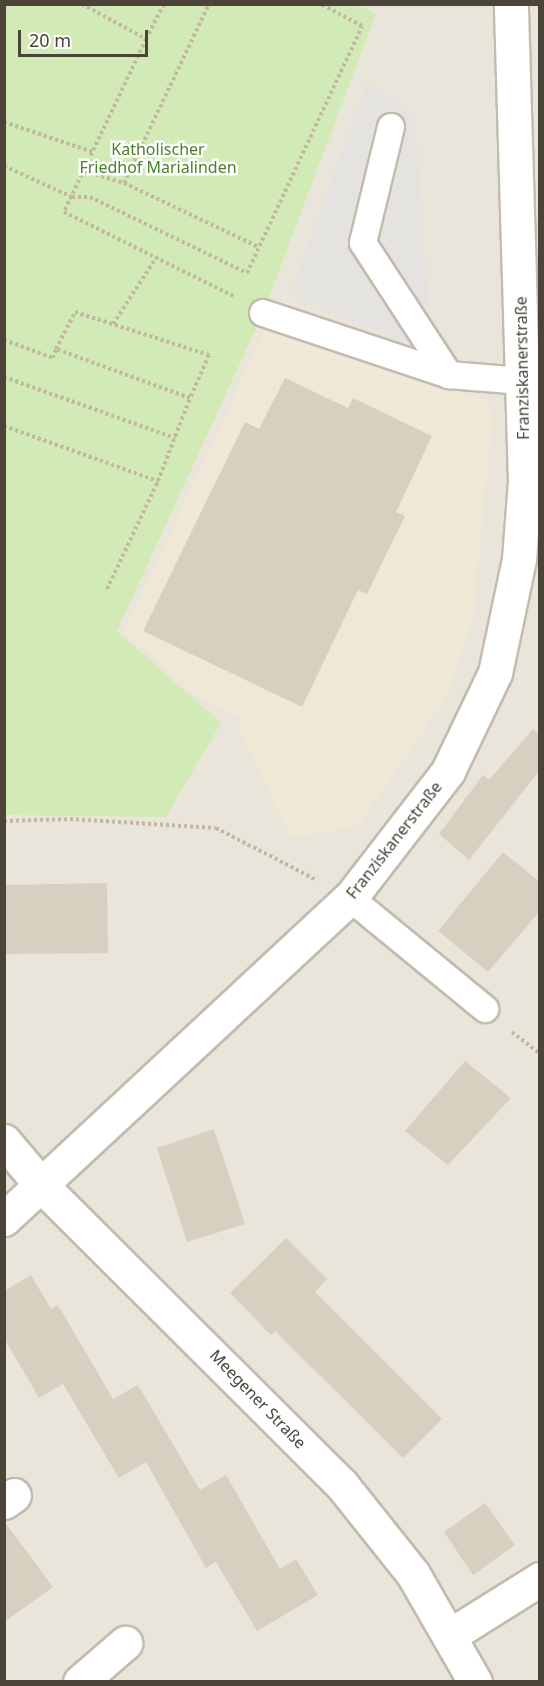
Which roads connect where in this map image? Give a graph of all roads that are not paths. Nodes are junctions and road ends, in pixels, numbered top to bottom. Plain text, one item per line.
1 (510, 4) edge
2 (391, 127) dead end
3 (263, 313) road end
4 (531, 338) edge
5 (449, 375) junction
6 (522, 381) junction
7 (350, 898) junction
8 (485, 1009) dead end
9 (4, 1141) edge
10 (41, 1185) junction
11 (4, 1219) edge
12 (540, 1579) edge
13 (449, 1635) junction
14 (125, 1643) dead end
15 (80, 1682) edge
16 (475, 1682) edge

1 - 4 street, Franziskanerstraße
2 - 5 lane
3 - 5 lane
4 - 6 street, Franziskanerstraße
5 - 6 lane
6 - 7 street, Franziskanerstraße
7 - 8 lane
7 - 10 street, Franziskanerstraße
9 - 10 street, Meegener Straße
10 - 11 street, Franziskanerstraße
10 - 13 street, Meegener Straße
12 - 13 street
13 - 16 street, Meegener Straße
14 - 15 street

